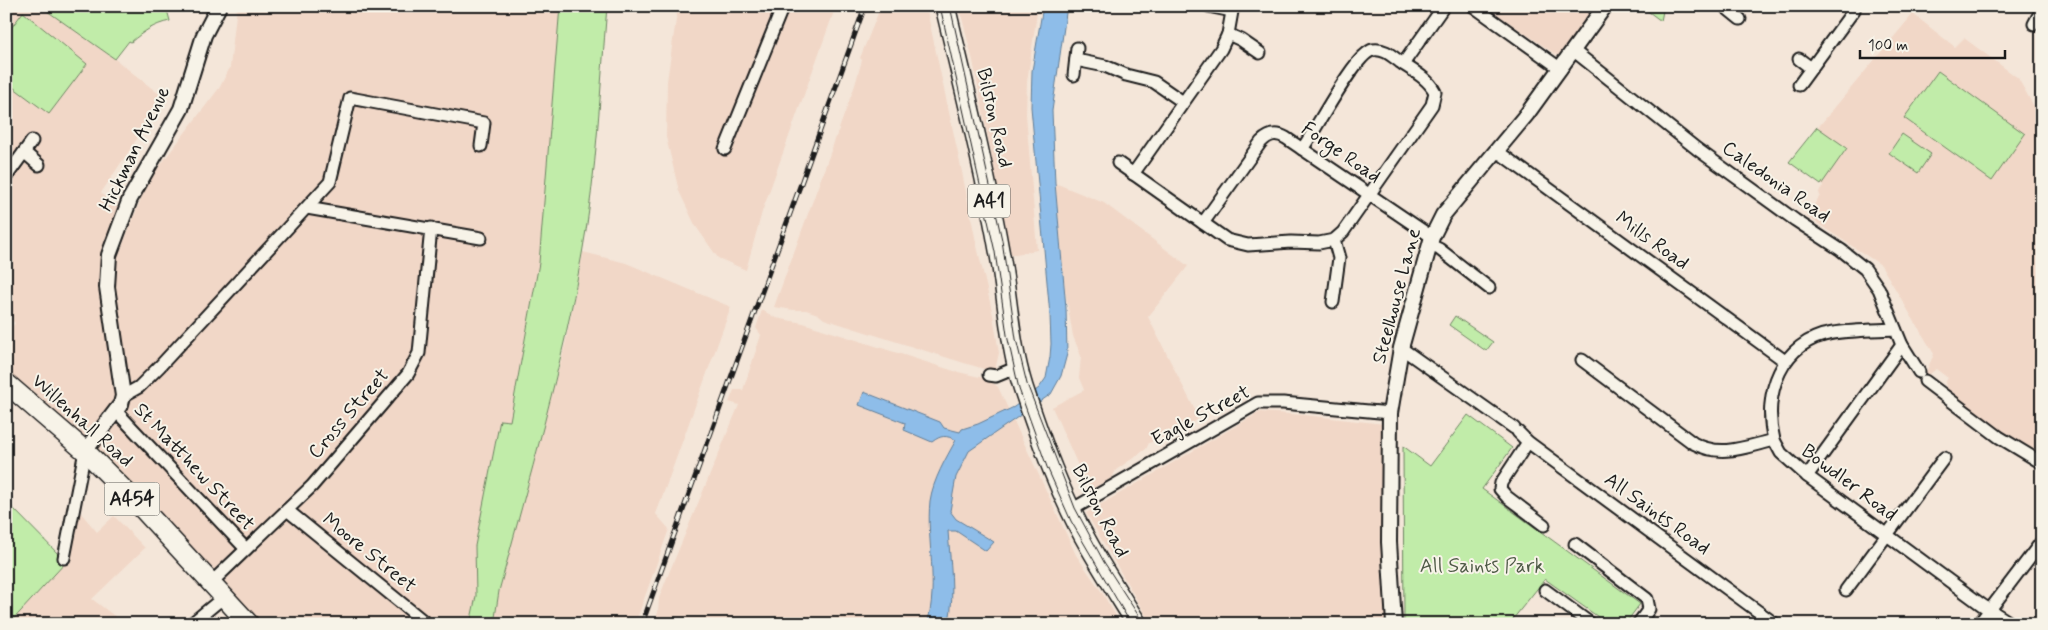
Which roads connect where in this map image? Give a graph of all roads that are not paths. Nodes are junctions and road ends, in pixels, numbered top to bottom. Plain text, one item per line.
1 (219, 6) edge
2 (783, 6) edge
3 (945, 6) edge
4 (1208, 6) edge
5 (1444, 6) edge
6 (1473, 6) edge
7 (1606, 6) edge
8 (1724, 6) edge
9 (1854, 7) edge
10 (1233, 9) edge
11 (2042, 9) edge
12 (1740, 19) dead end
13 (2034, 24) dead end
14 (1228, 34) junction
15 (1077, 48) dead end
16 (1574, 51) junction
17 (1260, 53) dead end
18 (1799, 59) dead end
19 (1076, 60) junction
20 (1403, 64) junction
21 (1812, 68) junction
22 (1561, 69) junction
23 (1074, 74) dead end
24 (1799, 85) dead end
25 (1184, 102) junction
26 (32, 141) dead end
27 (481, 146) dead end
28 (725, 149) dead end
29 (1302, 149) junction
30 (1497, 151) junction
31 (24, 152) junction
32 (1118, 163) dead end
33 (39, 164) dead end
34 (1133, 174) junction
35 (6, 177) edge
36 (1369, 195) junction
37 (307, 208) junction
38 (1203, 223) junction
39 (431, 228) junction
40 (481, 238) dead end
41 (1334, 240) junction
42 (1431, 241) junction
43 (1489, 288) dead end
44 (1333, 302) dead end
45 (1895, 329) junction
46 (1902, 345) junction
47 (1401, 348) junction
48 (1582, 360) dead end
49 (1785, 361) junction
50 (1018, 367) junction
51 (990, 375) dead end
52 (6, 383) edge
53 (123, 396) junction
54 (115, 410) junction
55 (1390, 413) junction
56 (1774, 440) junction
57 (1528, 442) junction
58 (85, 451) junction
59 (1944, 458) dead end
60 (2042, 462) edge
61 (1807, 476) junction
62 (287, 510) junction
63 (1071, 510) junction
64 (1544, 525) dead end
65 (1886, 535) junction
66 (2042, 541) edge
67 (1575, 544) dead end
68 (246, 549) junction
69 (64, 558) dead end
70 (212, 582) junction
71 (1545, 590) dead end
72 (1846, 590) dead end
73 (225, 596) junction
74 (1990, 609) junction
75 (191, 624) edge
76 (249, 624) edge
77 (428, 624) edge
78 (1137, 624) edge
79 (1394, 624) edge
80 (1591, 624) edge
81 (1638, 624) edge
82 (1775, 624) edge
83 (1979, 624) edge
84 (2012, 624) edge

1 - 53 street, Hickman Avenue
2 - 28 street
3 - 50 highway, Bilston Road / A41
4 - 10 street
5 - 20 street
6 - 22 street
7 - 16 street, Steelhouse Lane
8 - 12 street
9 - 21 street
10 - 14 street
11 - 13 street
14 - 17 street
14 - 25 street
15 - 19 street
16 - 22 street, Steelhouse Lane
16 - 45 street, Caledonia Road
18 - 21 street
19 - 23 street
19 - 25 street
20 - 29 street
20 - 36 street
21 - 24 street
22 - 30 street, Steelhouse Lane
25 - 34 street
26 - 31 street
27 - 37 street
29 - 36 street, Forge Road
29 - 38 street, Forge Road
30 - 42 street, Steelhouse Lane
30 - 49 street, Mills Road
31 - 33 street
31 - 35 street
32 - 34 street
34 - 38 street
36 - 41 street
36 - 42 street, Forge Road
37 - 39 street
37 - 53 street
38 - 41 street
39 - 40 street
39 - 62 street, Cross Street
41 - 44 street
42 - 43 street, Forge Road
42 - 47 street, Steelhouse Lane
45 - 46 street, Caledonia Road
45 - 49 street
46 - 60 street, Caledonia Road
46 - 61 street
47 - 55 street, Steelhouse Lane
47 - 57 street, All Saints Road
48 - 56 street, Bowdler Road
49 - 56 street
50 - 51 street
50 - 63 highway, Bilston Road / A41
52 - 58 highway, Willenhall Road / A454
53 - 54 street
54 - 58 street
54 - 68 street, St Matthew Street
55 - 63 street, Eagle Street
55 - 79 street, Steelhouse Lane
56 - 61 street, Bowdler Road
57 - 64 street
57 - 82 street, All Saints Road
58 - 69 street
58 - 70 highway, Willenhall Road / A454
59 - 65 street
61 - 65 street, Bowdler Road
62 - 68 street, Cross Street
62 - 77 street, Moore Street
63 - 78 highway, Bilston Road / A41
65 - 72 street
65 - 74 street, Bowdler Road
66 - 74 street
67 - 81 street
68 - 70 street, Cross Street
70 - 73 highway, Willenhall Road / A454
71 - 80 street
73 - 75 street
73 - 76 highway, Willenhall Road / A454
74 - 83 street
74 - 84 street, Bowdler Road

